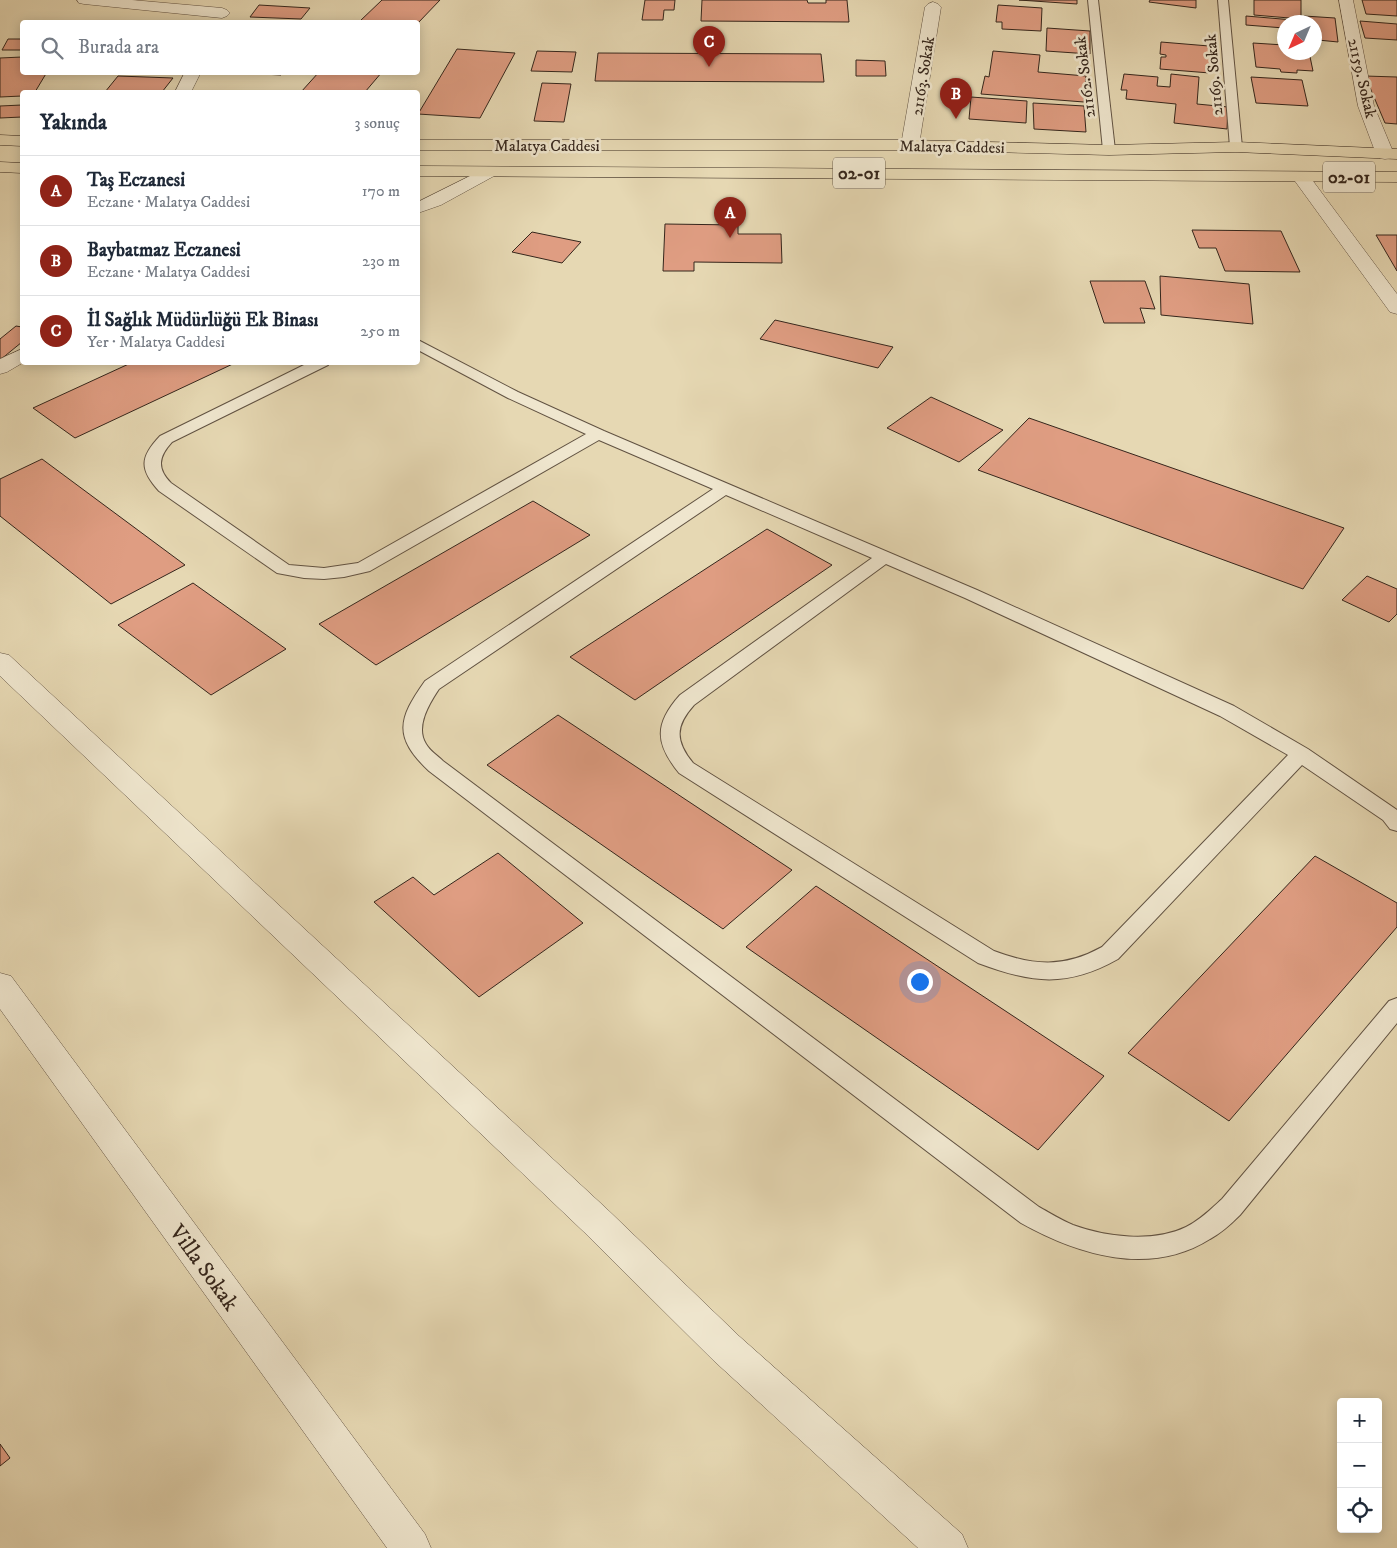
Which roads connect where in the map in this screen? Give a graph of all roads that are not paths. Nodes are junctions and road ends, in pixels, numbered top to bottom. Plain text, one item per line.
1 (84, 0) edge
2 (234, 0) edge
3 (1093, 0) edge
4 (1223, 0) edge
5 (1346, 0) edge
6 (933, 7) dead end
7 (220, 18) edge
8 (192, 75) edge
9 (184, 90) edge
10 (0, 140) edge
11 (20, 141) edge
12 (420, 145) edge
13 (910, 145) junction
14 (1236, 147) junction
15 (1109, 150) junction
16 (1391, 154) edge
17 (0, 167) edge
18 (20, 168) edge
19 (420, 171) edge
20 (488, 172) junction
21 (1301, 177) junction
22 (1397, 177) edge
23 (420, 207) edge
24 (1397, 308) edge
25 (420, 345) edge
26 (20, 356) edge
27 (317, 365) edge
28 (0, 368) edge
29 (598, 434) junction
30 (726, 488) junction
31 (885, 557) junction
32 (0, 661) edge
33 (1301, 754) junction
34 (1397, 824) edge
35 (0, 985) edge
36 (1397, 1007) edge
37 (411, 1548) edge
38 (948, 1548) edge

1 - 7 street
2 - 7 street
3 - 15 lane, 21162. Sokak
4 - 14 lane, 21169. Sokak
5 - 16 street, 21159. Sokak
6 - 13 street, 21163. Sokak
8 - 9 street
10 - 11 main road
12 - 13 main road, Malatya Caddesi
13 - 15 main road, Malatya Caddesi
14 - 15 main road, Malatya Caddesi
14 - 16 main road, Malatya Caddesi
17 - 18 main road
19 - 20 main road, Malatya Caddesi / 02-01
20 - 21 main road, Malatya Caddesi / 02-01
20 - 23 street
21 - 22 main road, Malatya Caddesi / 02-01
21 - 24 street
25 - 29 lane
26 - 28 street
27 - 29 lane
29 - 30 lane
30 - 31 lane
30 - 36 lane
31 - 33 lane
31 - 33 lane
32 - 38 street
33 - 34 lane
35 - 37 street, Villa Sokak

